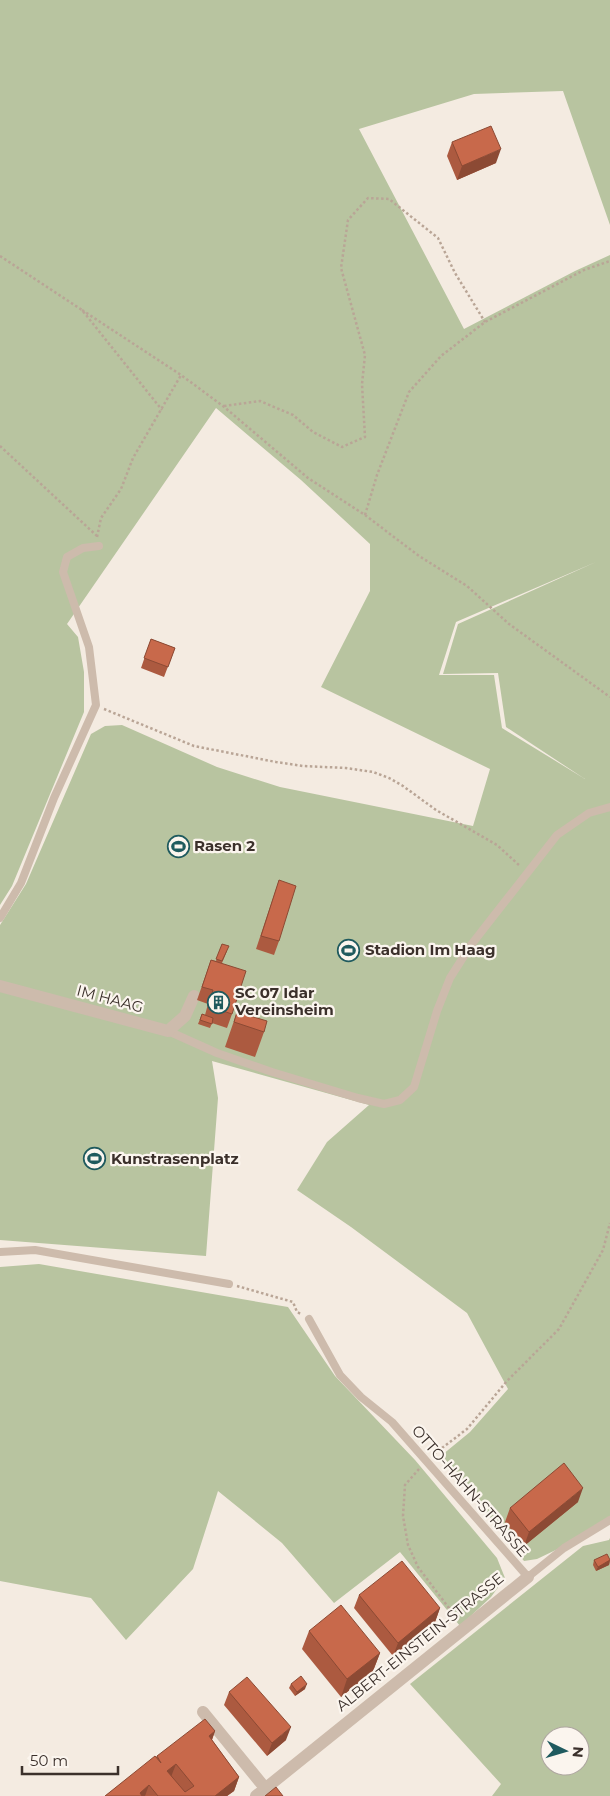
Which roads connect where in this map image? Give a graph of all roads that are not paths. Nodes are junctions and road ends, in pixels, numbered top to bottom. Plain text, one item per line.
1 (99, 546) road end
2 (610, 808) edge
3 (0, 918) edge
4 (0, 986) edge
5 (194, 996) dead end
6 (168, 1031) junction
7 (0, 1252) edge
8 (229, 1284) road end
9 (309, 1318) road end
10 (610, 1520) edge
11 (528, 1577) junction
12 (203, 1712) dead end
13 (260, 1792) edge

1 - 3 lane
2 - 6 lane
4 - 6 street, IM HAAG
5 - 6 street
7 - 8 lane
9 - 11 lane, OTTO-HAHN-STRASSE
10 - 11 lane, ALBERT-EINSTEIN-STRASSE
11 - 13 street, ALBERT-EINSTEIN-STRASSE
12 - 13 street

